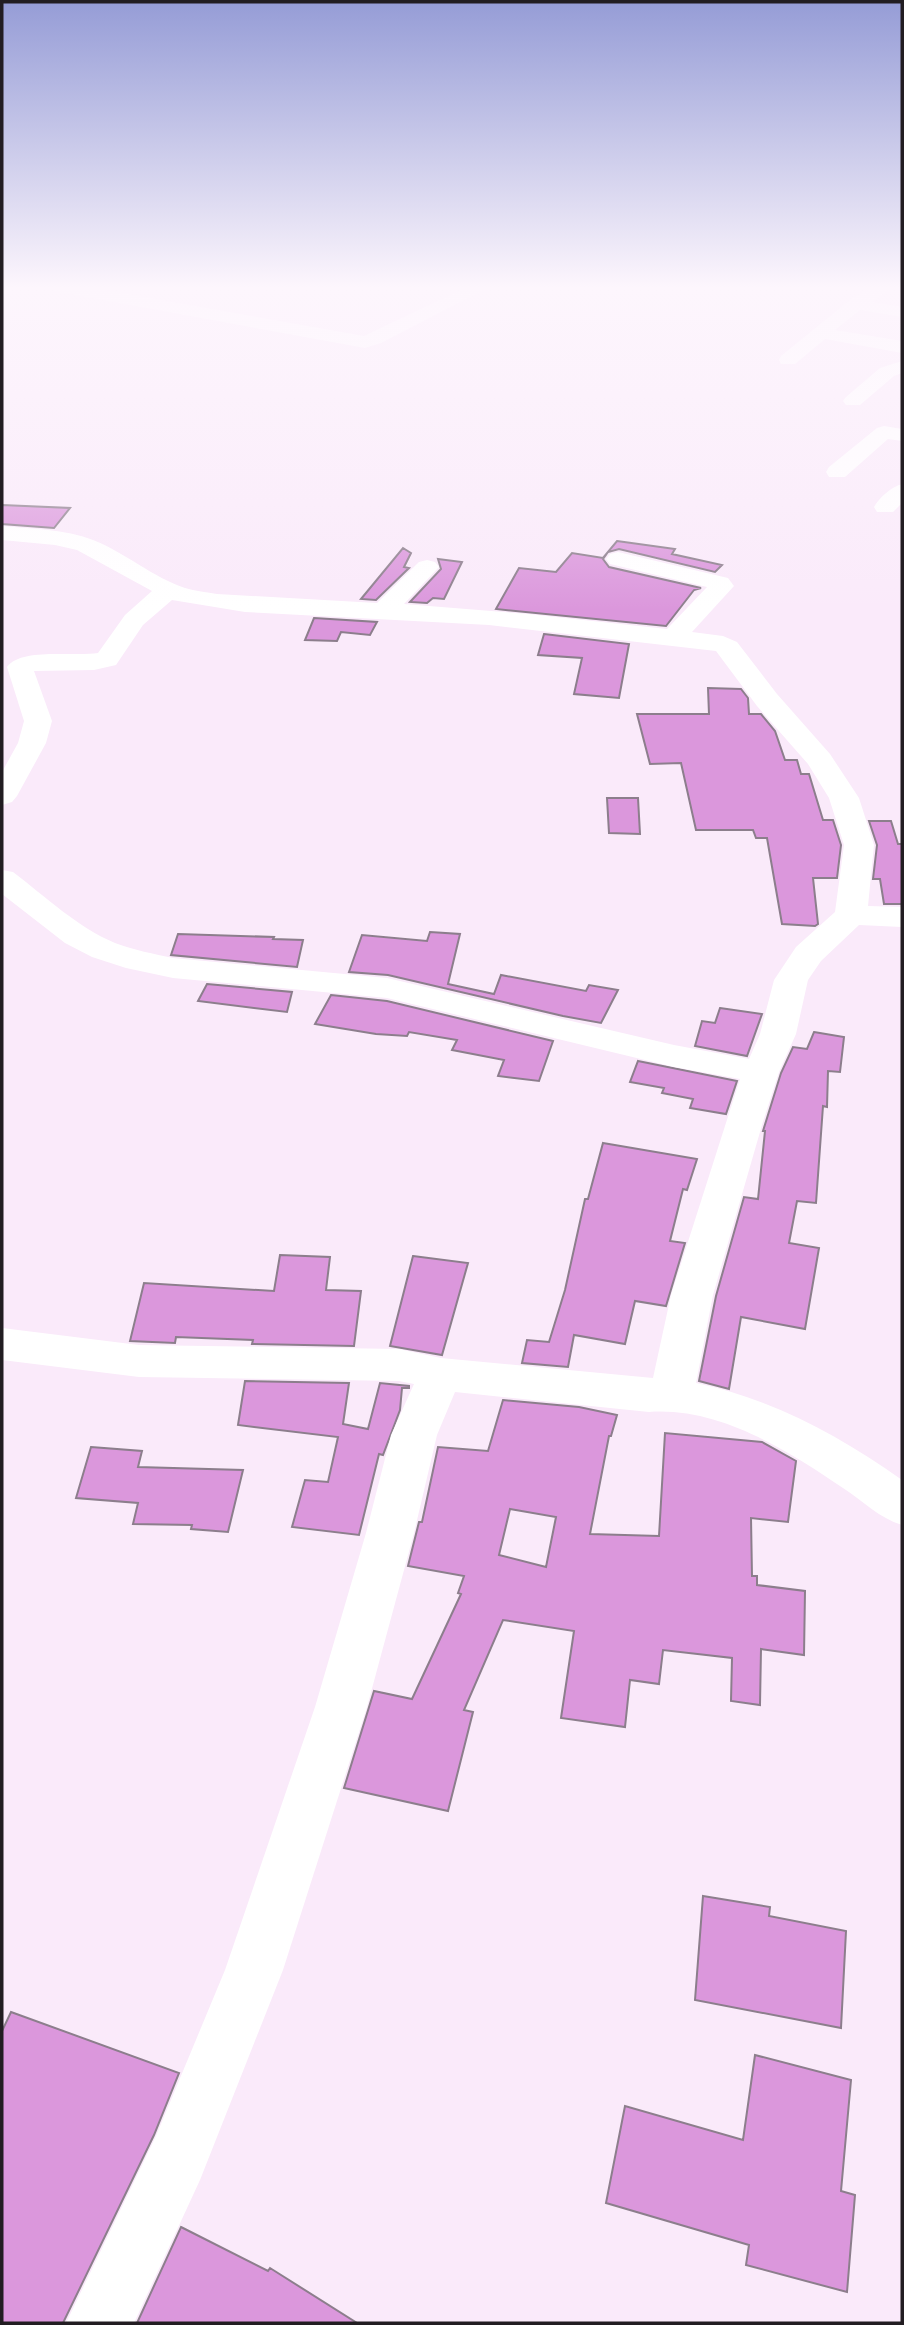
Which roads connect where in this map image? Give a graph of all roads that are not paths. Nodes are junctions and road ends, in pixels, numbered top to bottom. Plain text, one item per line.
1 (861, 394) edge
2 (878, 406) dead end
3 (902, 435) edge
4 (837, 472) dead end
5 (902, 491) edge
6 (885, 507) dead end
7 (2, 533) edge
8 (618, 559) dead end
9 (428, 567) dead end
10 (168, 590) junction
11 (384, 610) junction
12 (674, 637) junction
13 (2, 796) edge
14 (2, 879) edge
15 (851, 915) junction
16 (902, 917) edge
17 (761, 1072) junction
18 (2, 1344) edge
19 (440, 1374) junction
20 (666, 1394) junction
21 (902, 1506) edge
22 (99, 2323) edge

1 - 2 street
3 - 4 street
5 - 6 street
7 - 10 street
8 - 12 street
9 - 11 street
10 - 11 street
10 - 13 street
11 - 12 street
12 - 15 street
14 - 17 street
15 - 16 street
15 - 17 street
17 - 20 street
18 - 19 street
19 - 20 street
19 - 22 street
20 - 21 street

